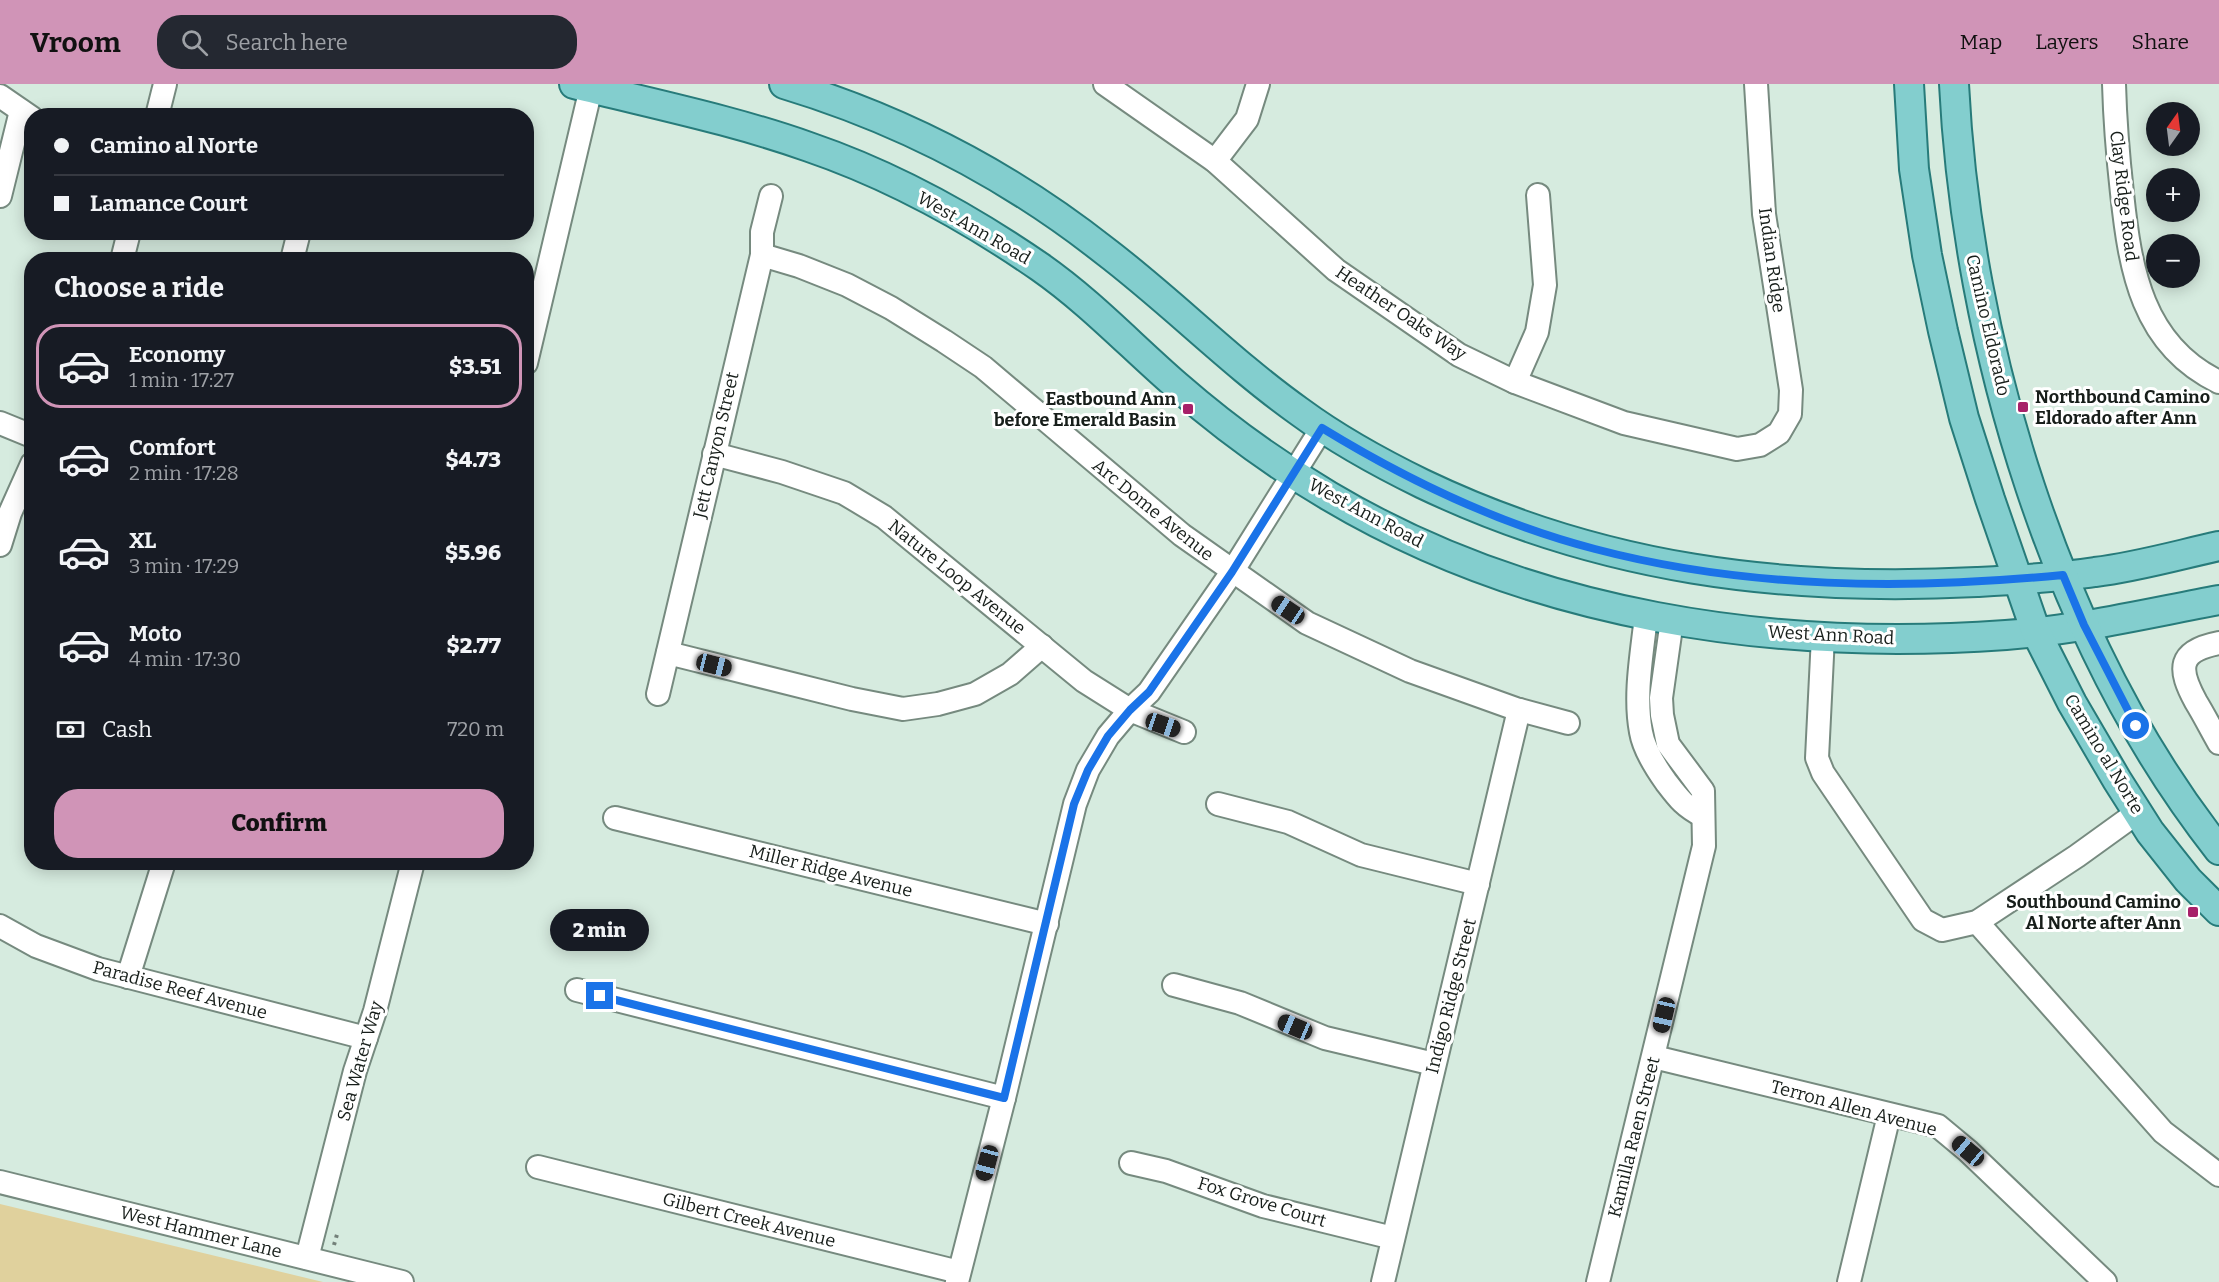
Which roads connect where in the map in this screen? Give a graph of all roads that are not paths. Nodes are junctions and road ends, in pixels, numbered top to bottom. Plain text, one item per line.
1 (165, 84) edge
2 (784, 84) edge
3 (1105, 84) edge
4 (1258, 84) edge
5 (1756, 84) edge
6 (1909, 84) edge
7 (1954, 84) edge
8 (2114, 84) edge
9 (583, 86) edge
10 (0, 96) edge
11 (159, 108) edge
12 (24, 114) edge
13 (24, 121) edge
14 (1215, 161) junction
15 (1538, 195) dead end
16 (0, 196) edge
17 (771, 196) dead end
18 (762, 255) junction
19 (534, 328) edge
20 (2219, 381) edge
21 (1515, 382) junction
22 (0, 423) edge
23 (1322, 428) junction
24 (24, 433) edge
25 (1779, 433) joint
26 (714, 454) junction
27 (1294, 474) junction
28 (24, 482) edge
29 (0, 545) edge
30 (2219, 546) edge
31 (1232, 572) junction
32 (2063, 575) junction
33 (2017, 580) junction
34 (2219, 600) edge
35 (1659, 618) junction
36 (2084, 625) junction
37 (2036, 633) junction
38 (1823, 636) junction
39 (2219, 643) edge
40 (1042, 646) junction
41 (668, 653) junction
42 (658, 694) dead end
43 (1130, 710) junction
44 (1520, 710) junction
45 (1568, 723) dead end
46 (1184, 732) dead end
47 (2219, 742) edge
48 (1687, 768) junction
49 (1669, 785) junction
50 (1218, 804) dead end
51 (2138, 812) junction
52 (1703, 816) junction
53 (615, 818) dead end
54 (2219, 850) edge
55 (161, 870) edge
56 (411, 870) edge
57 (1478, 884) junction
58 (2216, 907) edge
59 (1977, 922) junction
60 (1047, 924) junction
61 (0, 926) edge
62 (128, 977) junction
63 (1174, 985) dead end
64 (577, 990) dead end
65 (366, 1038) junction
66 (1654, 1057) junction
67 (1434, 1064) junction
68 (1004, 1098) junction
69 (1889, 1115) junction
70 (1131, 1163) dead end
71 (538, 1167) dead end
72 (2219, 1175) edge
73 (0, 1182) edge
74 (1393, 1238) junction
75 (308, 1258) junction
76 (958, 1277) edge
77 (402, 1282) edge
78 (1383, 1282) edge
79 (1598, 1282) edge
80 (1849, 1282) edge
81 (2105, 1282) edge

1 - 11 street
2 - 23 main road
3 - 14 street, Heather Oaks Way
4 - 14 street
5 - 25 street, Indian Ridge
6 - 33 main road
7 - 32 main road, Camino Eldorado
8 - 20 street, Clay Ridge Road
9 - 19 street
9 - 27 main road, West Ann Road
10 - 12 street
13 - 16 street
14 - 21 street, Heather Oaks Way
15 - 21 street
17 - 18 street, Jett Canyon Street
18 - 26 street, Jett Canyon Street
18 - 31 street, Arc Dome Avenue
21 - 25 street, Heather Oaks Way
22 - 24 street
23 - 27 street
23 - 33 main road
26 - 40 street, Nature Loop Avenue
26 - 41 street, Jett Canyon Street
27 - 31 street
27 - 35 main road, West Ann Road
28 - 29 street
30 - 32 main road
31 - 43 street
31 - 44 street, Arc Dome Avenue
32 - 33 main road
32 - 36 main road, Camino Eldorado
33 - 37 main road, Camino al Norte
34 - 36 main road, West Ann Road
35 - 38 main road, West Ann Road
35 - 48 street, Kamilla Raen Street
35 - 49 street
36 - 37 main road, West Ann Road
36 - 54 main road
37 - 38 main road, West Ann Road
37 - 51 main road, Camino al Norte
38 - 59 street
39 - 47 street
40 - 41 street
40 - 43 street, Nature Loop Avenue
41 - 42 street, Jett Canyon Street
43 - 46 street, Nature Loop Avenue
43 - 60 street
44 - 45 street, Arc Dome Avenue
44 - 57 street, Indigo Ridge Street
48 - 49 street
48 - 52 street, Kamilla Raen Street
49 - 52 street
50 - 57 street
51 - 58 main road, Camino al Norte
51 - 59 street
52 - 66 street, Kamilla Raen Street
53 - 60 street, Miller Ridge Avenue
55 - 62 street
56 - 65 street, Sea Water Way
57 - 67 street, Indigo Ridge Street
59 - 72 street
60 - 68 street
61 - 62 street, Paradise Reef Avenue
62 - 65 street, Paradise Reef Avenue
63 - 67 street
64 - 68 street
65 - 75 street, Sea Water Way
66 - 69 street, Terron Allen Avenue
66 - 79 street, Kamilla Raen Street
67 - 74 street, Indigo Ridge Street
68 - 76 street
69 - 80 street
69 - 81 street, Terron Allen Avenue
70 - 74 street, Fox Grove Court
71 - 76 street, Gilbert Creek Avenue
73 - 75 street, West Hammer Lane
74 - 78 street, Indigo Ridge Street
75 - 77 street, West Hammer Lane

